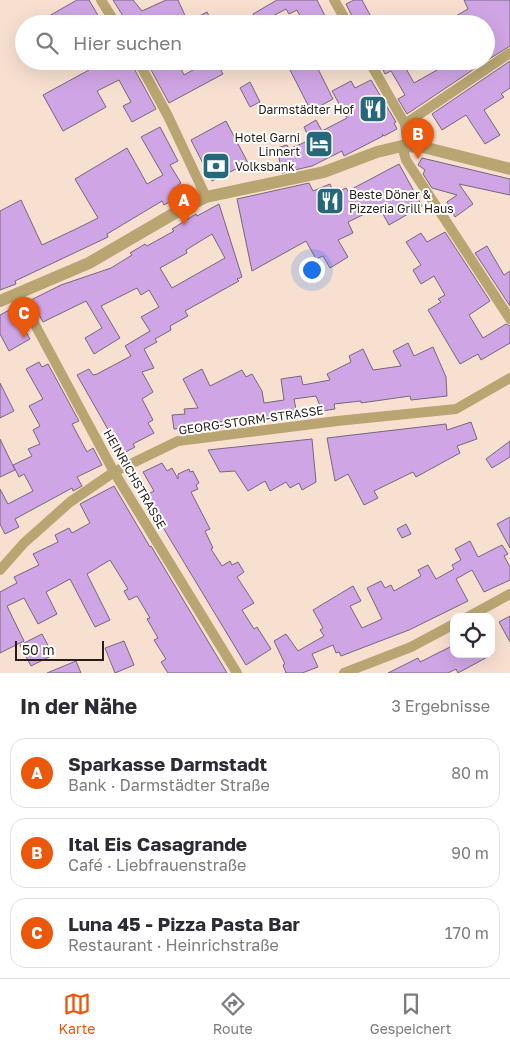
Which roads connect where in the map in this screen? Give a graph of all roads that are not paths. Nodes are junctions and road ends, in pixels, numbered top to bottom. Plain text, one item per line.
1 (101, 0) edge
2 (334, 0) edge
3 (110, 15) edge
4 (343, 15) edge
5 (510, 53) edge
6 (495, 63) edge
7 (143, 70) edge
8 (374, 70) edge
9 (485, 70) edge
10 (405, 124) junction
11 (405, 146) junction
12 (510, 169) edge
13 (206, 197) junction
14 (18, 293) junction
15 (0, 300) edge
16 (510, 319) edge
17 (510, 378) edge
18 (114, 472) junction
19 (0, 570) edge
20 (510, 594) edge
21 (475, 613) edge
22 (450, 626) edge
23 (237, 673) edge
24 (344, 673) edge

1 - 3 street
2 - 4 street
5 - 6 street
7 - 13 street
8 - 10 street
9 - 10 street
10 - 11 street
11 - 12 street
11 - 13 street
11 - 16 street
13 - 14 street
14 - 15 street
14 - 18 street, HEINRICHSTRASSE
17 - 18 street, GEORG-STORM-STRASSE
18 - 19 street, GEORG-STORM-STRASSE
18 - 23 street, HEINRICHSTRASSE
20 - 21 street
22 - 24 street

